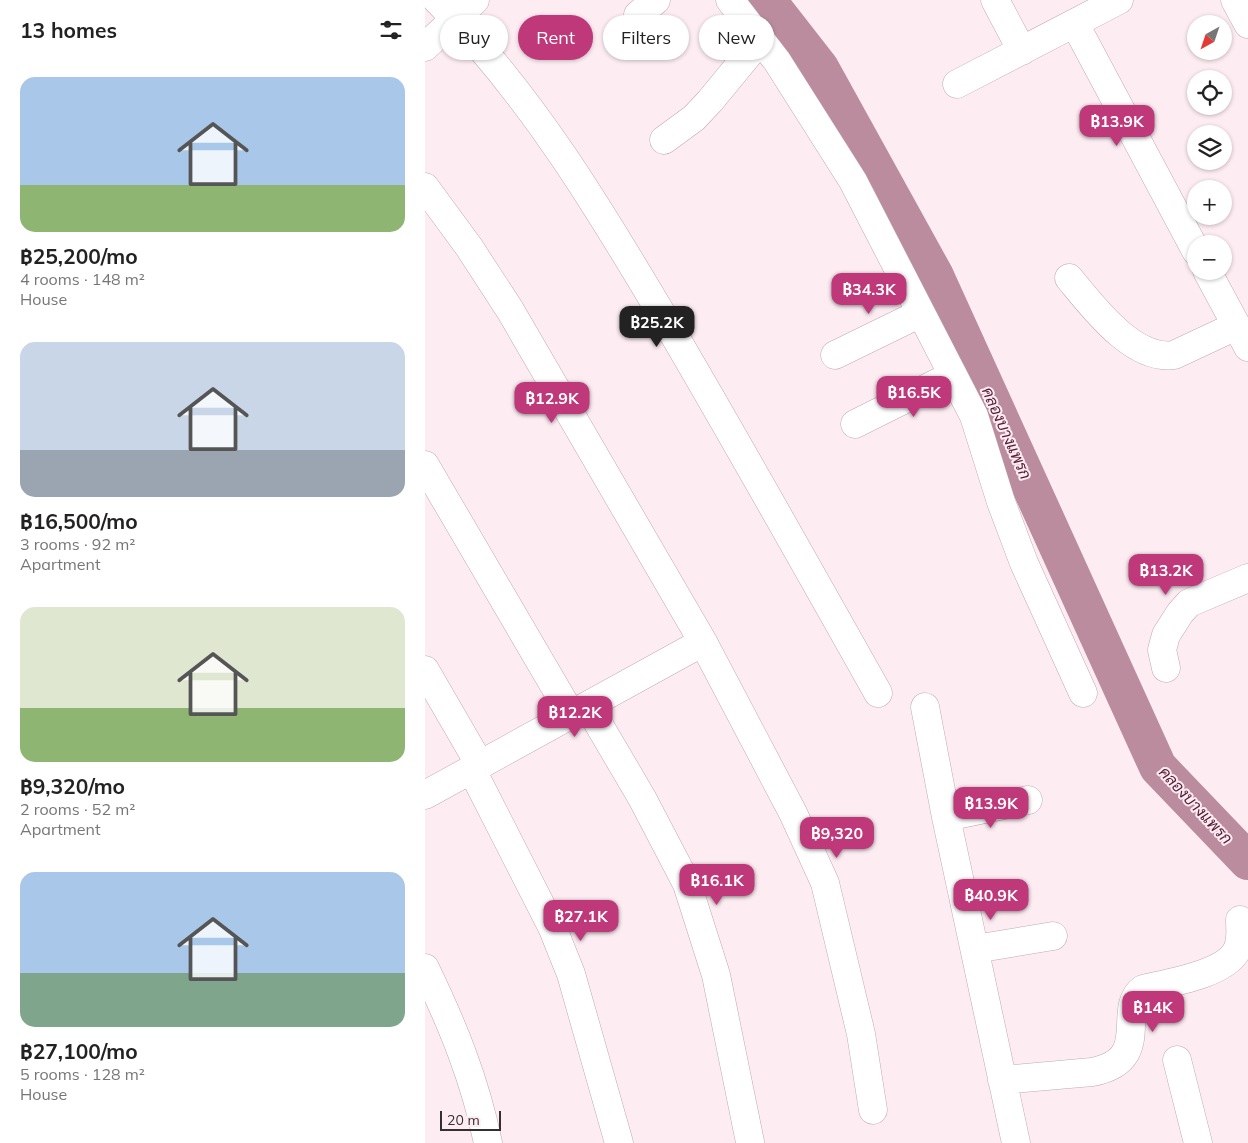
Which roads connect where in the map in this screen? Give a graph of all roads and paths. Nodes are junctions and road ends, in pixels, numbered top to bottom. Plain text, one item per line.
1 (475, 0) edge
2 (731, 0) edge
3 (995, 0) edge
4 (1119, 0) edge
5 (1235, 0) edge
6 (446, 9) edge
7 (743, 15) edge
8 (1075, 24) junction
9 (1248, 24) edge
10 (425, 47) edge
11 (1021, 51) junction
12 (774, 58) edge
13 (744, 60) edge
14 (957, 84) dead end
15 (664, 140) dead end
16 (425, 188) edge
17 (1187, 235) edge
18 (1069, 278) dead end
19 (1212, 280) edge
20 (921, 313) junction
21 (1243, 335) edge
22 (835, 355) dead end
23 (953, 375) junction
24 (855, 424) dead end
25 (425, 465) edge
26 (1248, 578) edge
27 (703, 642) junction
28 (1166, 668) dead end
29 (425, 670) edge
30 (877, 693) dead end
31 (1083, 693) dead end
32 (925, 707) dead end
33 (580, 711) junction
34 (476, 767) junction
35 (425, 795) edge
36 (1028, 800) dead end
37 (946, 817) junction
38 (1240, 920) dead end
39 (1053, 936) dead end
40 (975, 949) junction
41 (425, 968) edge
42 (1177, 1060) dead end
43 (1002, 1080) junction
44 (873, 1110) dead end
45 (750, 1142) edge
46 (487, 1143) edge
47 (619, 1143) edge
48 (1016, 1143) edge
49 (1198, 1143) edge

1 - 6 street
2 - 7 street
3 - 11 street
4 - 8 street
5 - 9 street
6 - 10 street
6 - 30 street
8 - 11 street
8 - 17 street
11 - 14 street
12 - 20 street
13 - 15 street
16 - 27 street
18 - 21 street
19 - 21 street
20 - 22 street
20 - 23 street
23 - 24 street
23 - 31 street
25 - 33 street
26 - 28 street
27 - 33 street
27 - 44 street
29 - 34 street
32 - 37 street
33 - 34 street
33 - 45 street
34 - 35 street
34 - 47 street
36 - 37 street
37 - 40 street
38 - 43 street
39 - 40 street
40 - 43 street
41 - 46 street
42 - 49 street
43 - 48 street

